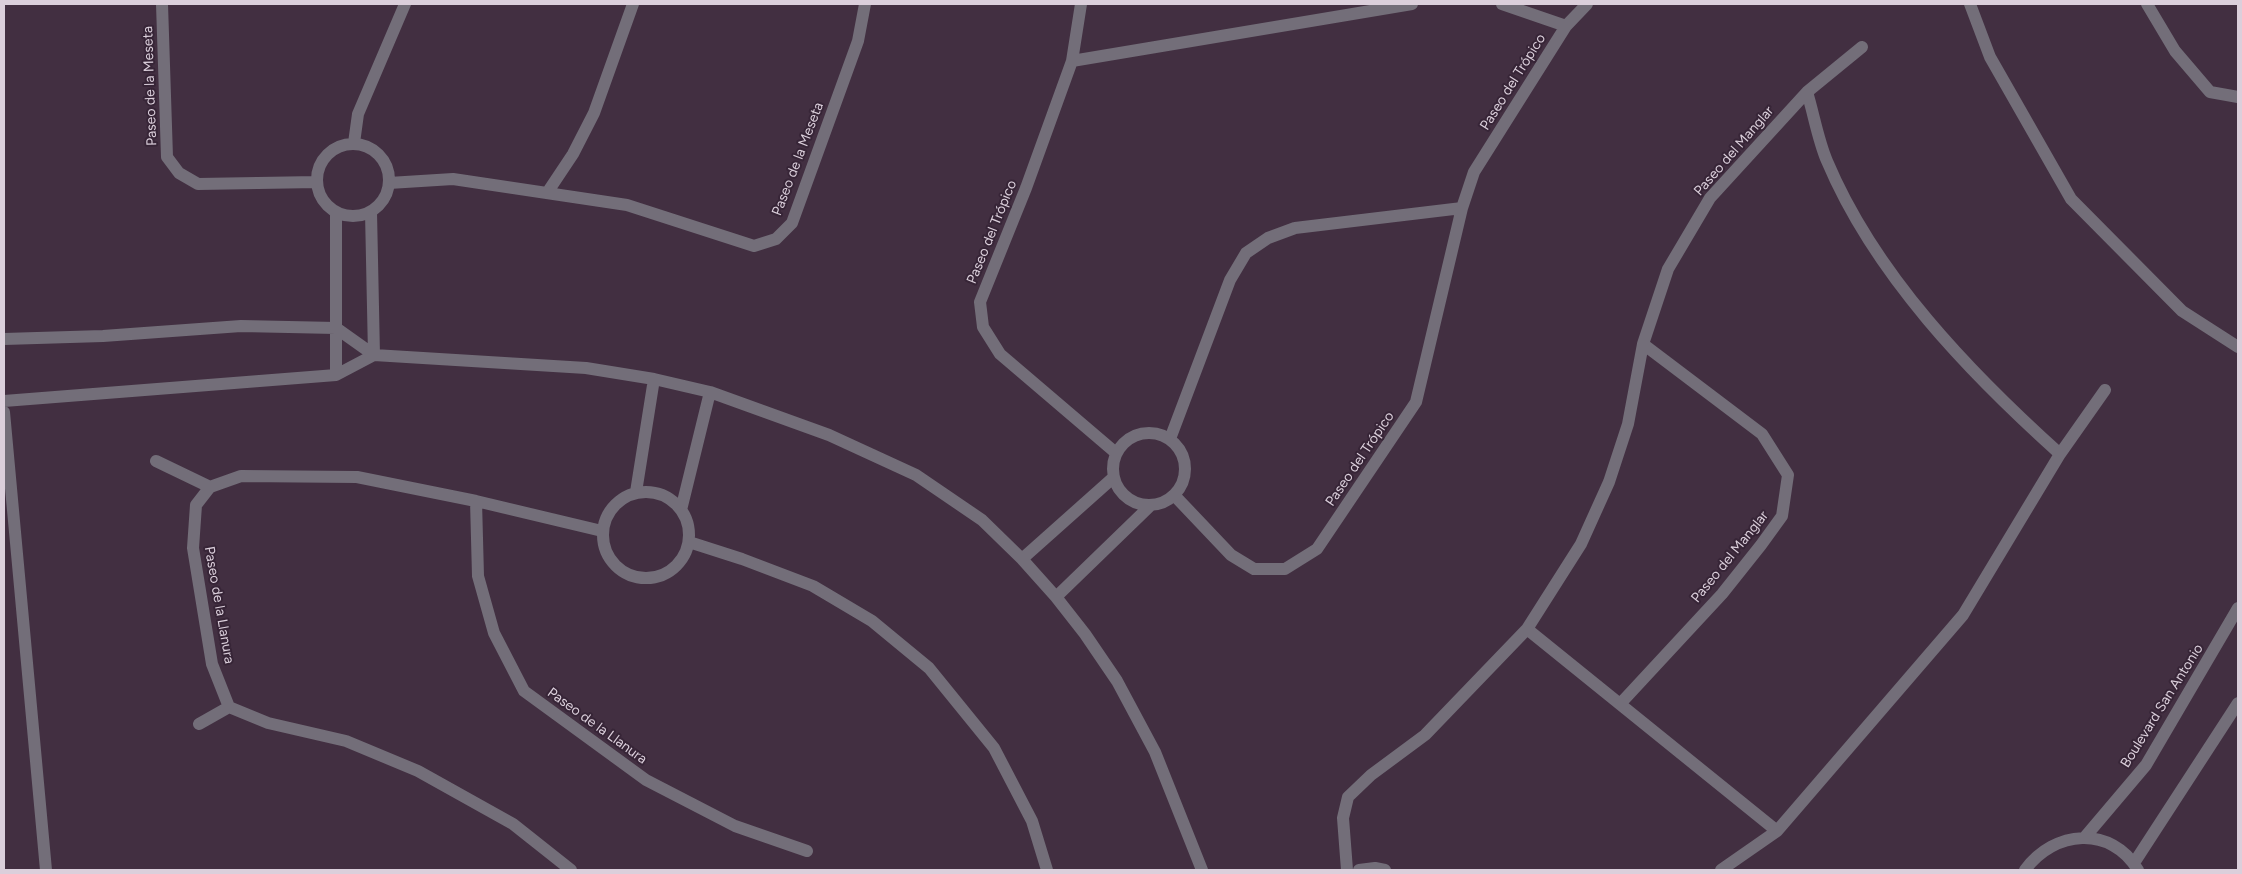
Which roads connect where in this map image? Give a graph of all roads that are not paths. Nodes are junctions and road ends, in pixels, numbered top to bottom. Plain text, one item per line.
1 (162, 4) edge
2 (405, 4) edge
3 (633, 4) edge
4 (866, 4) edge
5 (1081, 4) edge
6 (1412, 4) edge
7 (1502, 4) edge
8 (1587, 4) edge
9 (1970, 4) edge
10 (2147, 4) edge
11 (1566, 26) junction
12 (1862, 47) dead end
13 (1072, 61) junction
14 (1807, 92) junction
15 (2238, 97) edge
16 (354, 143) junction
17 (317, 182) junction
18 (389, 183) junction
19 (547, 193) junction
20 (1462, 208) junction
21 (336, 212) junction
22 (371, 212) junction
23 (336, 328) junction
24 (4, 340) edge
25 (1643, 344) junction
26 (2238, 346) edge
27 (374, 355) junction
28 (336, 375) junction
29 (654, 379) junction
30 (2104, 390) dead end
31 (710, 392) junction
32 (4, 401) edge
33 (4, 412) edge
34 (1170, 439) junction
35 (1116, 452) junction
36 (2060, 454) junction
37 (156, 461) dead end
38 (1114, 477) junction
39 (210, 487) junction
40 (636, 492) junction
41 (1174, 495) junction
42 (476, 501) junction
43 (1151, 505) junction
44 (681, 510) junction
45 (602, 531) junction
46 (689, 542) junction
47 (1022, 559) junction
48 (1056, 597) junction
49 (2238, 608) edge
50 (1527, 629) junction
51 (2238, 703) edge
52 (1620, 704) junction
53 (229, 707) junction
54 (199, 724) dead end
55 (1777, 831) junction
56 (2085, 838) junction
57 (1191, 842) junction
58 (807, 851) dead end
59 (2136, 867) edge
60 (46, 870) edge
61 (571, 870) edge
62 (1047, 870) edge
63 (1192, 870) edge
64 (1202, 870) edge
65 (1347, 870) edge
66 (1359, 870) edge
67 (1385, 870) edge
68 (1721, 870) edge
69 (2025, 870) edge

1 - 17 street, Paseo de la Meseta
2 - 16 street
3 - 19 street
4 - 19 street, Paseo de la Meseta
5 - 13 street, Paseo del Trópico
6 - 13 street
7 - 11 street, Paseo del Trópico
8 - 11 street, Paseo del Trópico
9 - 26 street
10 - 15 street
11 - 20 street, Paseo del Trópico
12 - 14 street, Paseo del Manglar
13 - 35 street, Paseo del Trópico
14 - 25 street, Paseo del Manglar
14 - 36 street
16 - 17 street
16 - 18 street
17 - 21 street
18 - 19 street, Paseo de la Meseta
18 - 22 street
20 - 34 street
20 - 41 street, Paseo del Trópico
21 - 22 street
21 - 23 street
22 - 27 street
23 - 24 street
23 - 27 street
23 - 28 street
25 - 50 street, Paseo del Manglar
25 - 52 street, Paseo del Manglar
27 - 28 street
27 - 29 street
28 - 32 street
29 - 31 street
29 - 40 street
30 - 36 street
31 - 44 street
31 - 47 street
33 - 60 street
34 - 35 street
34 - 41 street
35 - 38 street
36 - 55 street
37 - 39 street
38 - 43 street
38 - 47 street
39 - 42 street
39 - 53 street, Paseo de la Llanura
40 - 44 street
40 - 45 street
41 - 43 street
42 - 45 street
42 - 58 street, Paseo de la Llanura
43 - 48 street
44 - 46 street
45 - 46 street
46 - 62 street
47 - 48 street
48 - 57 street
49 - 56 street, Boulevard San Antonio
50 - 52 street
50 - 65 street, Paseo del Manglar
51 - 59 street
52 - 55 street
53 - 54 street
53 - 61 street
55 - 68 street
56 - 59 street
56 - 69 street
57 - 63 street
57 - 64 street
66 - 67 street

